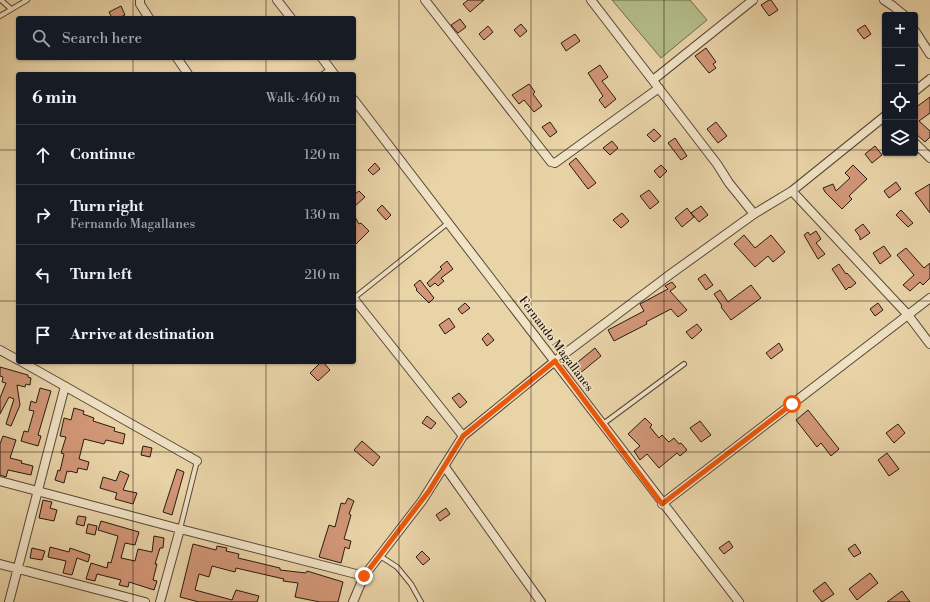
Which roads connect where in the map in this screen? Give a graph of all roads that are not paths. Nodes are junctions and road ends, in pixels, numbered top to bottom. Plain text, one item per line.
1 (1, 0) edge
2 (27, 0) edge
3 (140, 0) edge
4 (277, 0) edge
5 (426, 0) edge
6 (591, 0) edge
7 (753, 0) edge
8 (884, 0) edge
9 (11, 9) junction
10 (900, 12) edge
11 (0, 16) edge
12 (148, 16) edge
13 (289, 16) edge
14 (918, 36) edge
15 (930, 54) edge
16 (178, 60) edge
17 (323, 60) edge
18 (187, 72) edge
19 (329, 72) edge
20 (930, 79) edge
21 (653, 80) junction
22 (659, 88) junction
23 (918, 89) edge
24 (356, 103) edge
25 (882, 118) edge
26 (918, 146) edge
27 (930, 158) edge
28 (792, 191) junction
29 (754, 214) junction
30 (448, 223) junction
31 (356, 296) edge
32 (930, 298) edge
33 (356, 301) edge
34 (908, 315) junction
35 (930, 344) edge
36 (0, 350) edge
37 (16, 359) edge
38 (555, 361) junction
39 (26, 364) edge
40 (684, 364) dead end
41 (65, 386) junction
42 (602, 424) junction
43 (463, 436) junction
44 (197, 461) joint
45 (445, 467) junction
46 (0, 481) edge
47 (38, 490) junction
48 (662, 504) junction
49 (180, 529) junction
50 (380, 556) junction
51 (0, 564) edge
52 (17, 569) junction
53 (364, 576) junction
54 (9, 602) edge
55 (145, 602) edge
56 (160, 602) edge
57 (353, 602) edge
58 (421, 602) edge
59 (541, 602) edge
60 (739, 602) edge

1 - 9 lane
2 - 9 lane
3 - 12 street
4 - 13 street
5 - 22 street
6 - 21 street
7 - 21 street
8 - 10 street
9 - 11 lane
14 - 15 street
16 - 18 street
17 - 19 street
20 - 23 street
21 - 22 street
22 - 29 street
24 - 30 street, Fernando Magallanes
25 - 28 street
26 - 27 street
28 - 29 street
28 - 34 street
29 - 38 street
30 - 31 lane
30 - 38 street, Fernando Magallanes
32 - 34 street
33 - 43 street
34 - 35 street
34 - 48 street
36 - 37 street
38 - 42 street, Fernando Magallanes
38 - 43 street
39 - 41 street
40 - 42 lane
41 - 44 street
41 - 47 street
42 - 48 street, Fernando Magallanes
43 - 45 street
44 - 49 lane
45 - 50 street
45 - 59 street
46 - 47 street
47 - 49 street
47 - 52 street
48 - 60 street, Fernando Magallanes
49 - 53 street
49 - 56 street
50 - 53 street
50 - 58 lane
51 - 52 street
52 - 54 street
52 - 55 street
53 - 57 street

